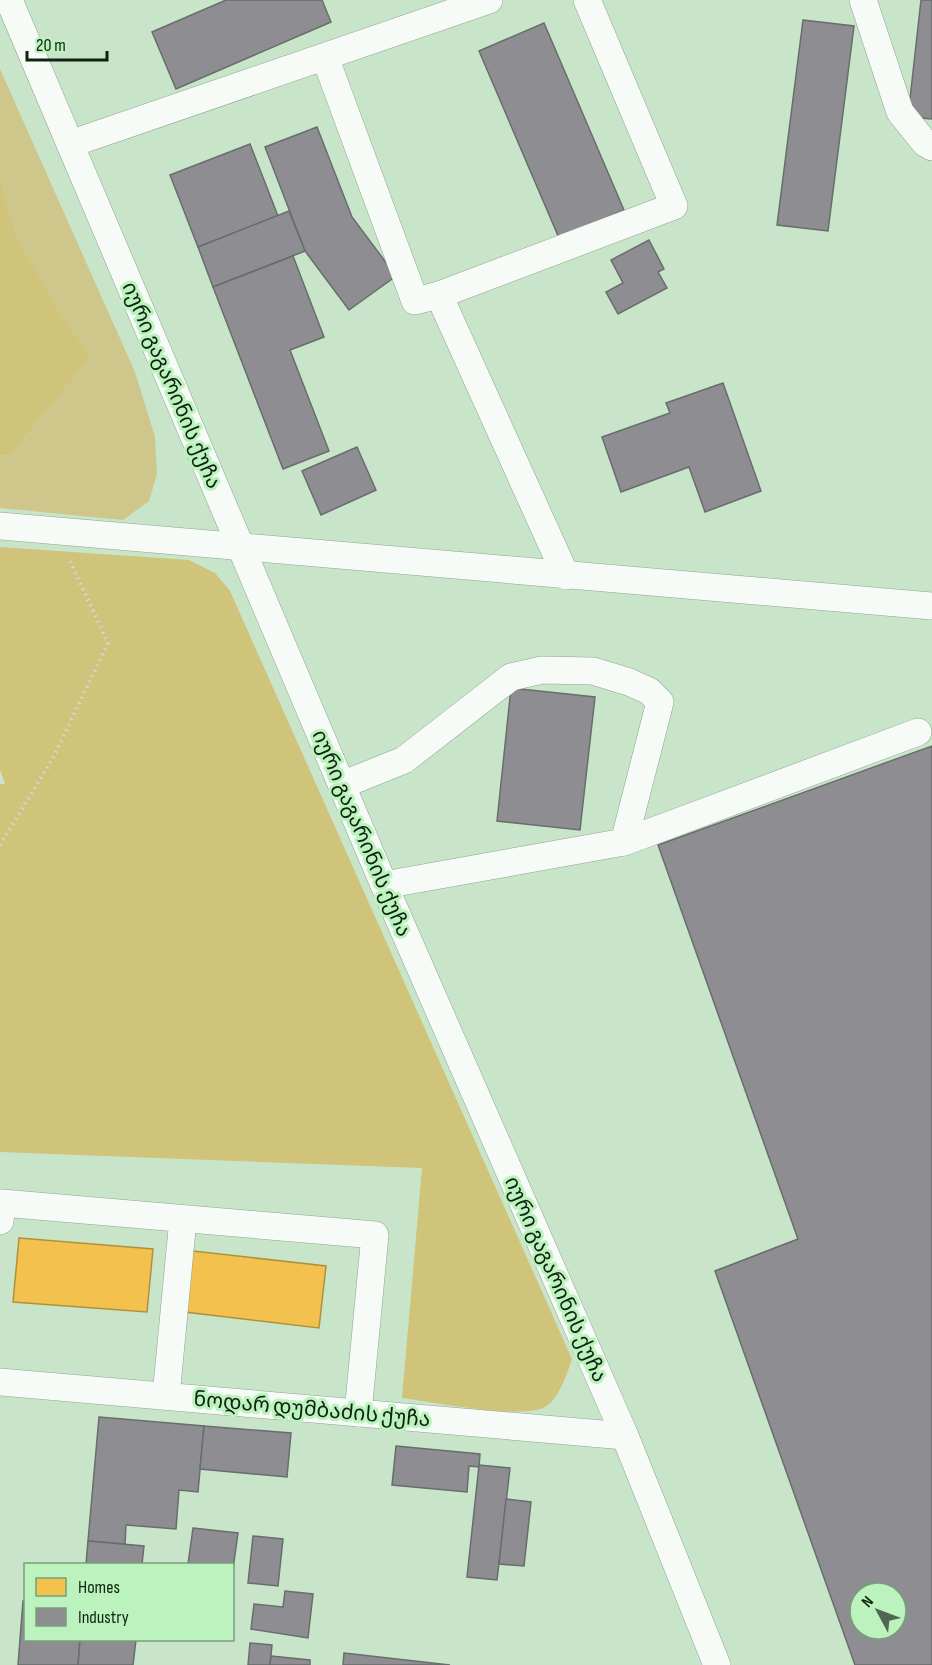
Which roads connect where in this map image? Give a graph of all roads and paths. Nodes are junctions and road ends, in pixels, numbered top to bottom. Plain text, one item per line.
1 (9, 0) edge
2 (489, 0) edge
3 (586, 0) edge
4 (863, 0) edge
5 (325, 57) junction
6 (70, 144) junction
7 (932, 147) edge
8 (439, 295) junction
9 (0, 526) edge
10 (56, 531) junction
11 (241, 547) junction
12 (566, 576) junction
13 (932, 606) edge
14 (918, 732) dead end
15 (342, 785) junction
16 (624, 842) junction
17 (0, 845) edge
18 (384, 885) junction
19 (183, 1219) junction
20 (0, 1221) edge
21 (0, 1382) edge
22 (166, 1396) junction
23 (358, 1413) junction
24 (625, 1436) junction
25 (717, 1665) edge

1 - 6 street, იური გაგარინის ქუჩა
2 - 5 street
3 - 8 street
4 - 7 street
5 - 6 street
5 - 8 street
6 - 11 street, იური გაგარინის ქუჩა
8 - 12 street
9 - 10 street
10 - 11 street
10 - 17 path
11 - 12 street
11 - 15 street, იური გაგარინის ქუჩა
12 - 13 street
14 - 16 street
15 - 16 street
15 - 18 street, იური გაგარინის ქუჩა
16 - 18 street
18 - 24 street, იური გაგარინის ქუჩა
19 - 20 street
19 - 22 street
19 - 23 street
21 - 22 street, ნოდარ დუმბაძის ქუჩა
22 - 23 street, ნოდარ დუმბაძის ქუჩა
23 - 24 street, ნოდარ დუმბაძის ქუჩა
24 - 25 street, იური გაგარინის ქუჩა

